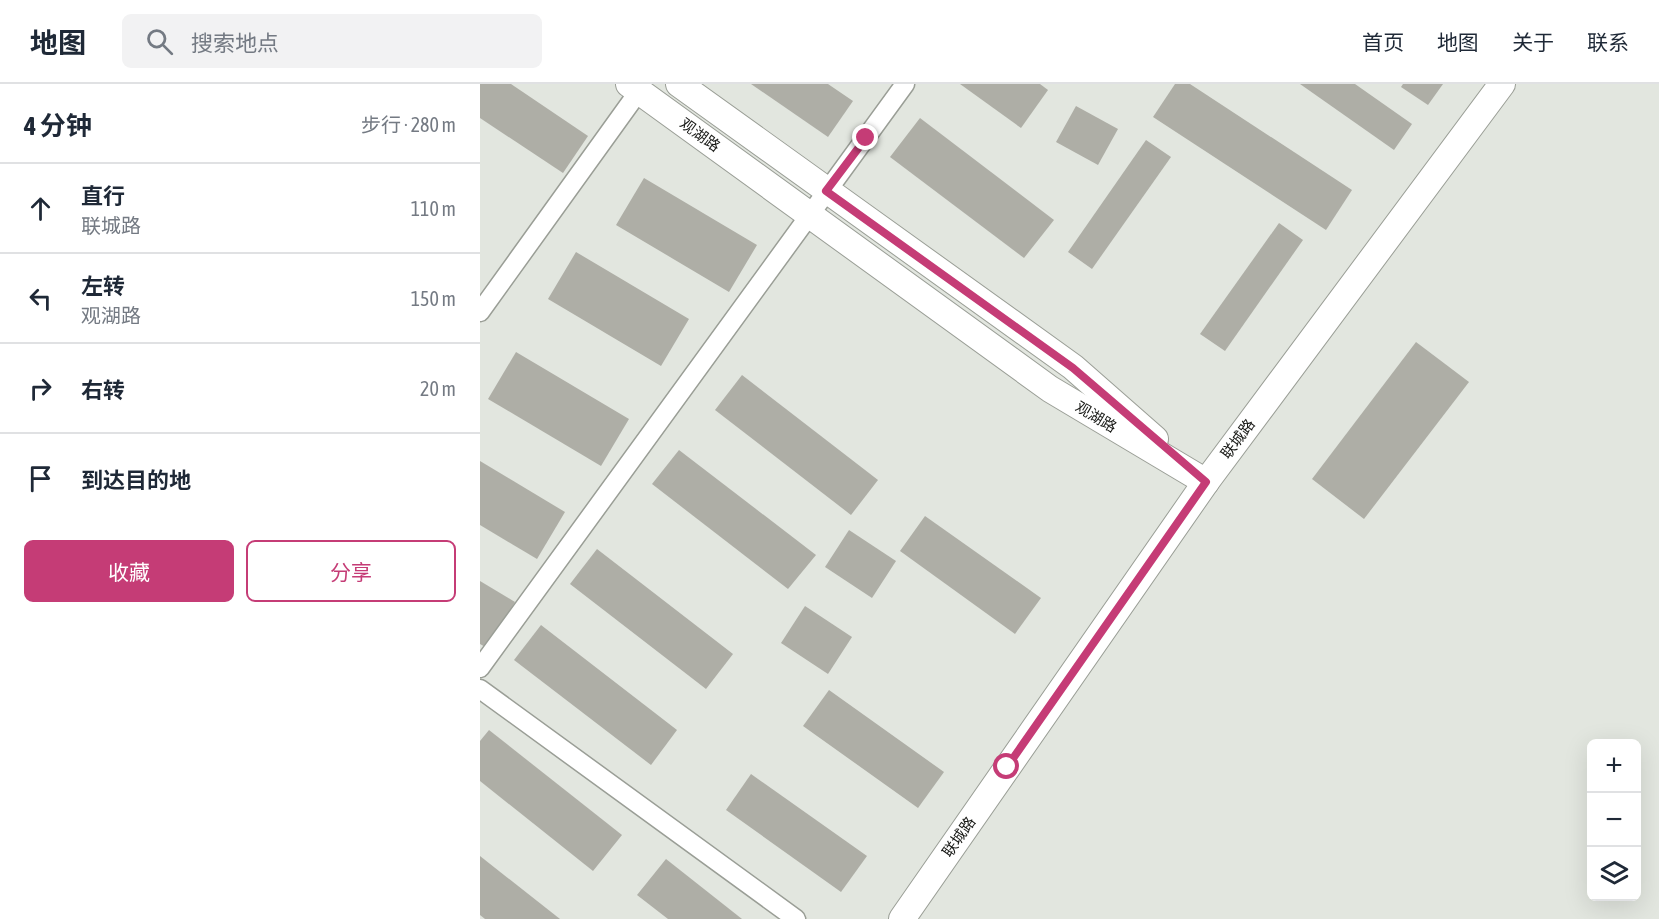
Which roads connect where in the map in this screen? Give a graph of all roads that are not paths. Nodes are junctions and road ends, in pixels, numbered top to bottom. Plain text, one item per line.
1 (679, 84) edge
2 (905, 84) edge
3 (1502, 84) edge
4 (634, 87) edge
5 (826, 191) junction
6 (809, 215) junction
7 (480, 312) edge
8 (1206, 482) junction
9 (480, 668) edge
10 (480, 689) edge
11 (795, 919) edge
12 (902, 919) edge

1 - 5 street, 观湖路
2 - 5 street
3 - 8 street, 联城路
4 - 6 street, 观湖路
4 - 7 street
5 - 6 street
5 - 8 street, 观湖路
6 - 8 street, 观湖路
6 - 9 street
8 - 12 street, 联城路
10 - 11 street

